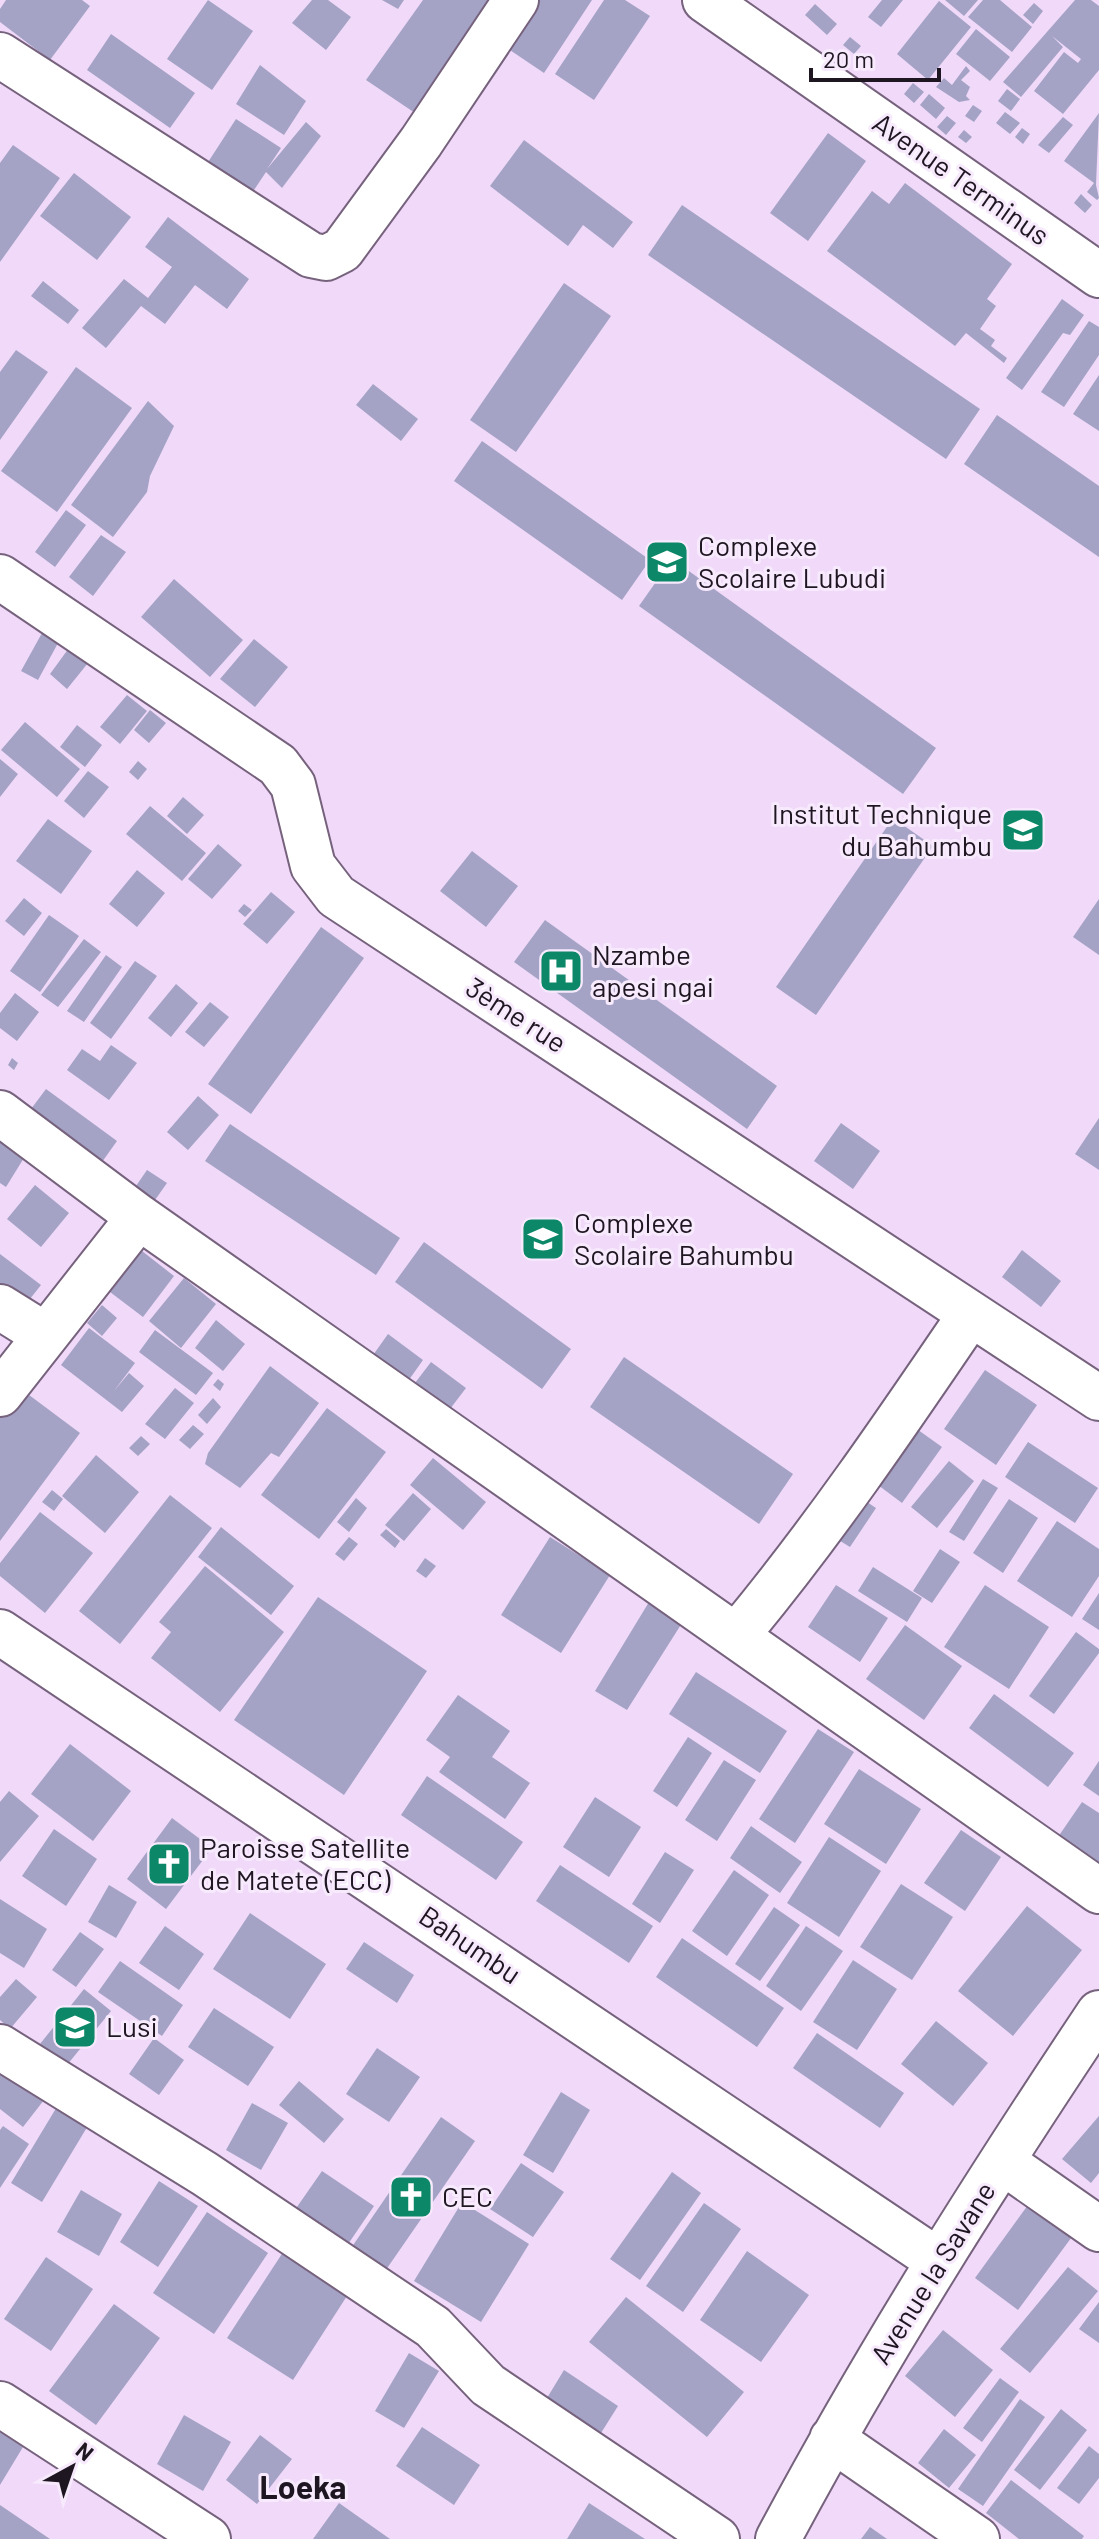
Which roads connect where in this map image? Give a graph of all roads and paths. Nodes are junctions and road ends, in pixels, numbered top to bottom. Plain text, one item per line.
1 (516, 0) edge
2 (705, 0) edge
3 (0, 55) edge
4 (1099, 275) edge
5 (0, 577) edge
6 (0, 1113) edge
7 (139, 1217) junction
8 (0, 1307) edge
9 (970, 1315) junction
10 (45, 1335) junction
11 (0, 1394) edge
12 (1099, 1398) edge
13 (0, 1632) edge
14 (737, 1635) junction
15 (1099, 1891) edge
16 (1099, 2013) edge
17 (0, 2047) edge
18 (1003, 2162) junction
19 (1099, 2229) edge
20 (937, 2260) junction
21 (0, 2404) edge
22 (832, 2439) junction
23 (208, 2539) edge
24 (717, 2539) edge
25 (778, 2539) edge
26 (977, 2539) edge

1 - 3 street
2 - 4 street, Avenue Terminus
5 - 9 street, 3ème rue
6 - 7 street
7 - 10 street
7 - 14 street
8 - 10 street
9 - 12 street, 3ème rue
9 - 14 street
10 - 11 street
13 - 20 street, Bahumbu
14 - 15 street
16 - 18 street, Avenue la Savane
17 - 24 street
18 - 19 street
18 - 20 street, Avenue la Savane
20 - 22 street, Avenue la Savane
21 - 23 street
22 - 25 street, Avenue la Savane
22 - 26 street

